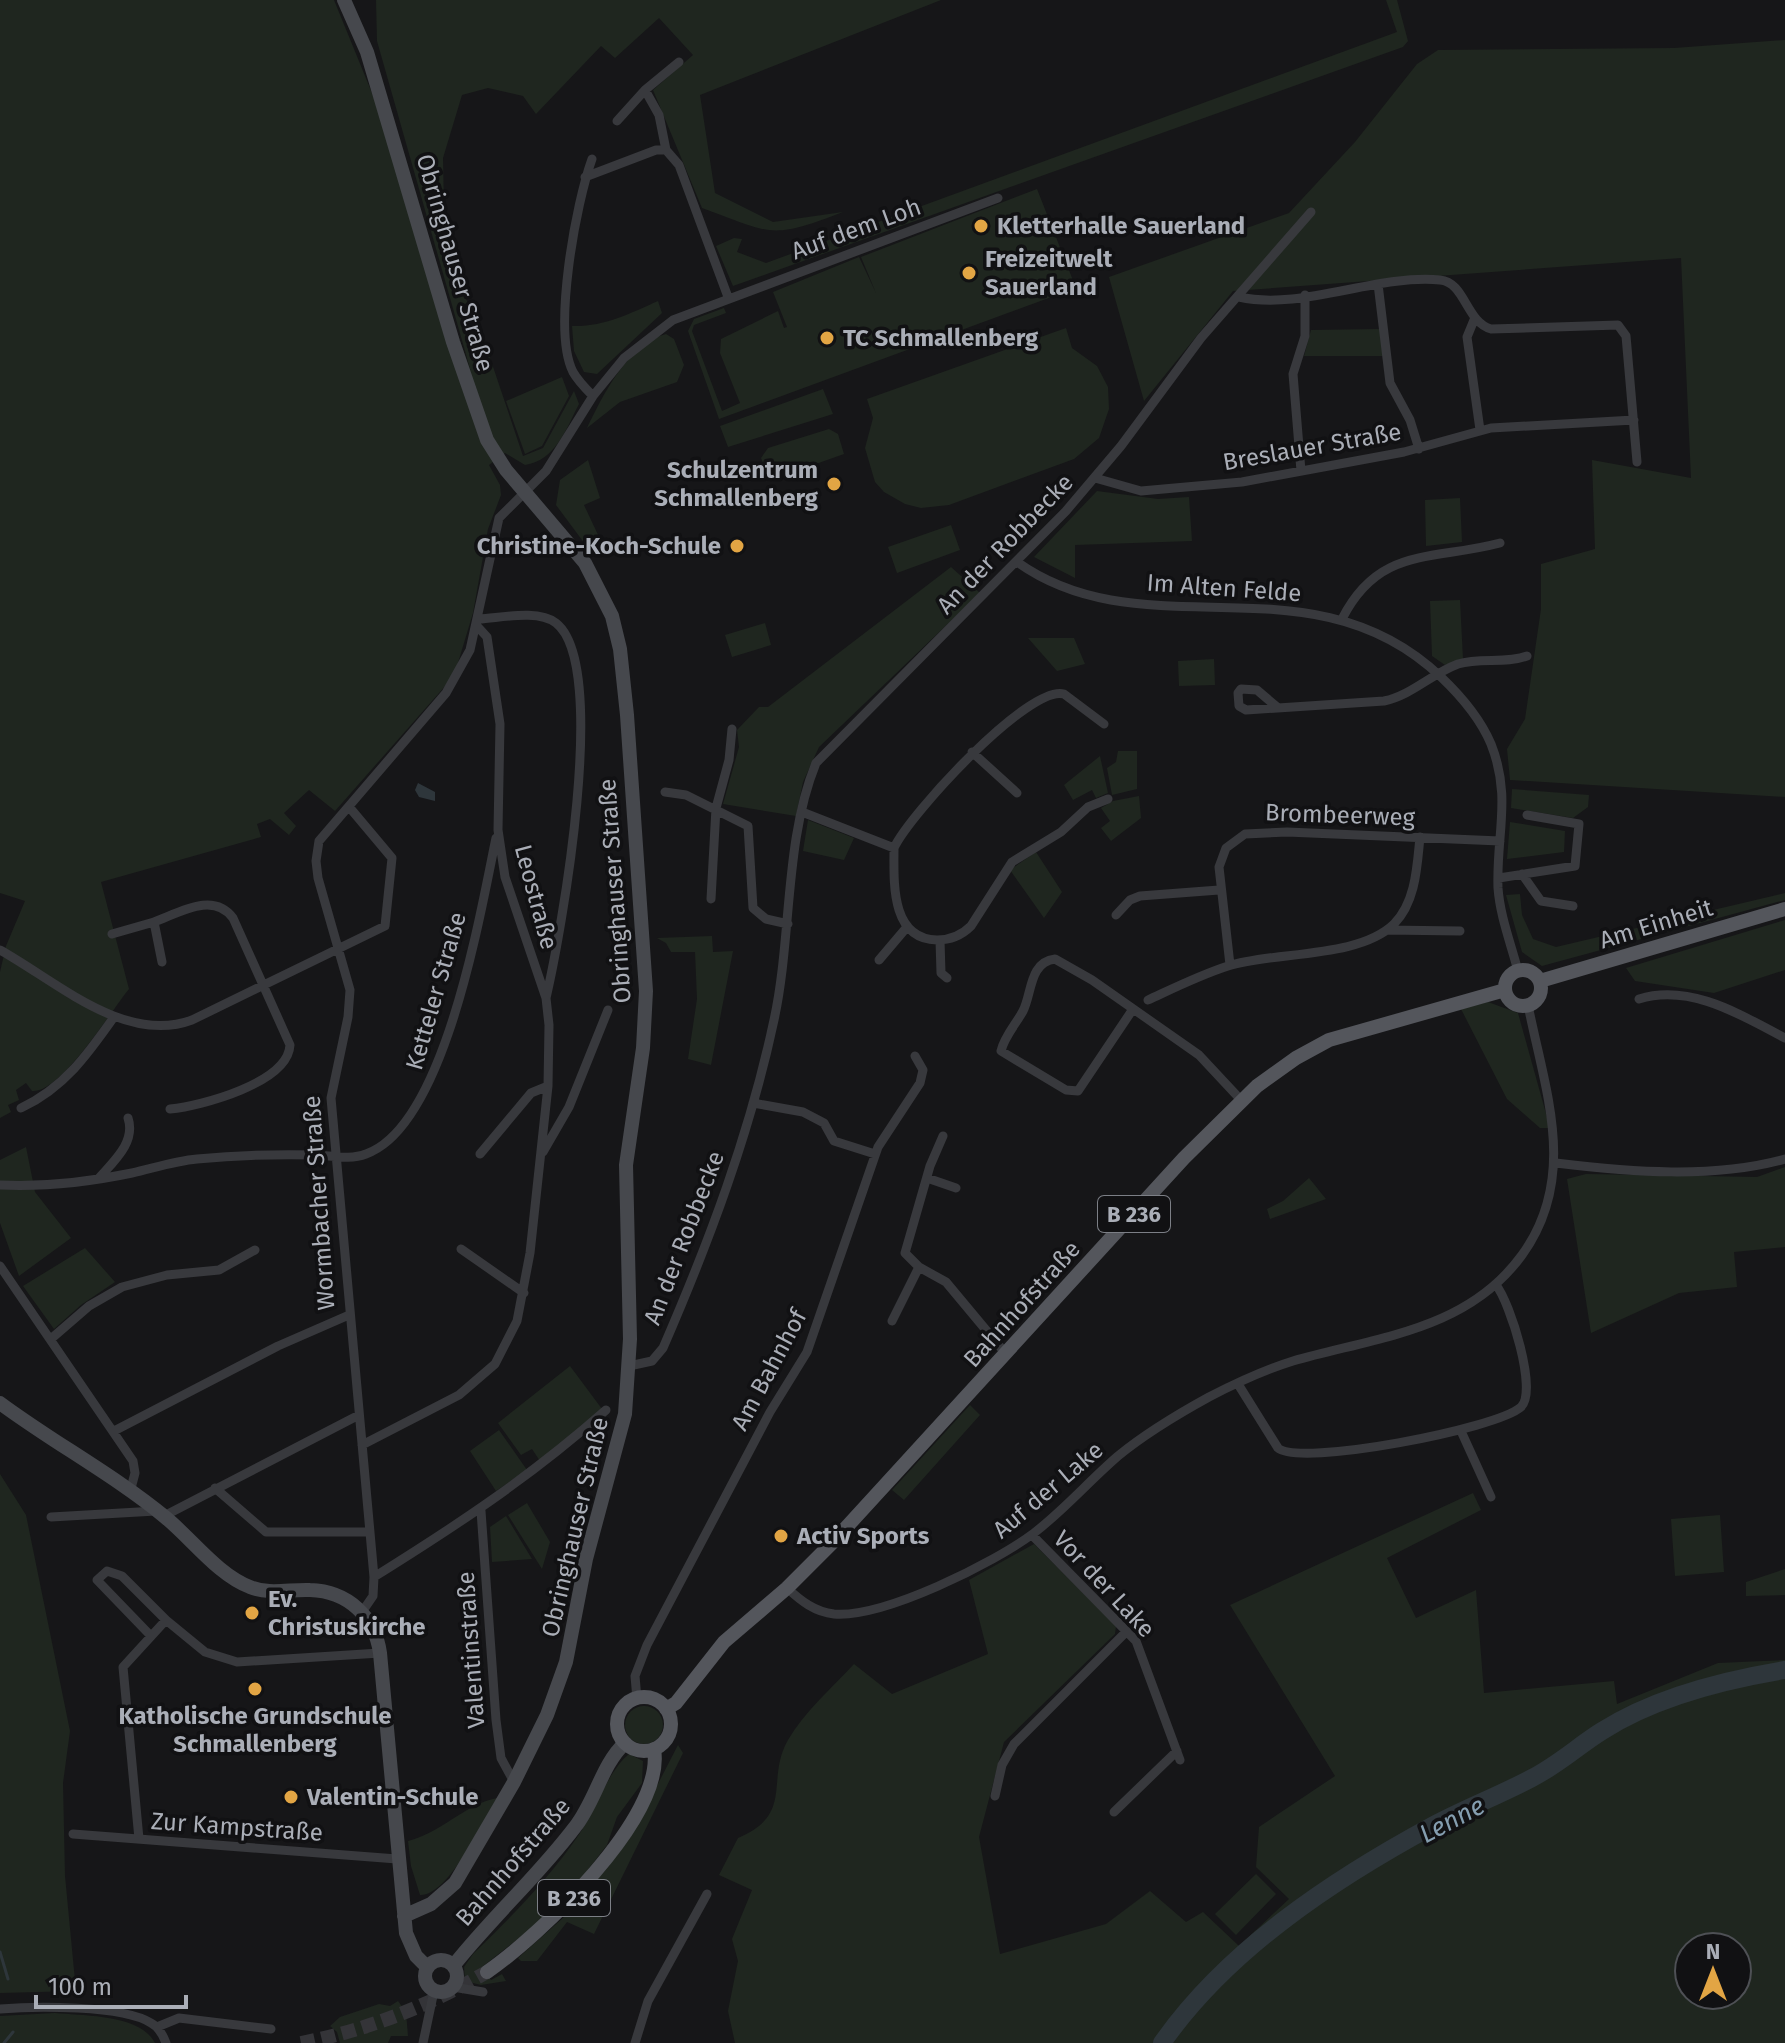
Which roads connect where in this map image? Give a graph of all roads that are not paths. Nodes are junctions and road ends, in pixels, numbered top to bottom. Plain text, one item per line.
1 (344, 0) edge
2 (679, 62) dead end
3 (645, 90) junction
4 (617, 121) dead end
5 (666, 150) junction
6 (592, 159) dead end
7 (585, 177) junction
8 (998, 198) dead end
9 (1311, 212) dead end
10 (1378, 284) junction
11 (1305, 295) junction
12 (728, 297) junction
13 (1239, 297) junction
14 (1474, 320) junction
15 (593, 396) junction
16 (1634, 420) junction
17 (1480, 430) junction
18 (1419, 449) junction
19 (1637, 462) dead end
20 (1301, 471) junction
21 (1095, 478) junction
22 (526, 492) junction
23 (1500, 543) dead end
24 (1017, 562) junction
25 (1342, 619) junction
26 (478, 622) junction
27 (1527, 656) dead end
28 (1436, 673) junction
29 (1277, 707) dead end
30 (1104, 724) dead end
31 (732, 729) dead end
32 (972, 752) junction
33 (665, 792) dead end
34 (1017, 793) dead end
35 (1108, 799) dead end
36 (350, 808) junction
37 (716, 808) junction
38 (802, 812) junction
39 (1527, 815) dead end
40 (498, 830) junction
41 (1420, 837) junction
42 (1500, 841) junction
43 (894, 848) junction
44 (1522, 874) junction
45 (1499, 878) junction
46 (1219, 890) junction
47 (711, 899) dead end
48 (1573, 906) dead end
49 (1785, 909) edge
50 (1116, 915) dead end
51 (154, 922) junction
52 (788, 924) junction
53 (907, 927) junction
54 (1387, 930) junction
55 (1460, 931) dead end
56 (112, 934) dead end
57 (940, 940) junction
58 (341, 948) junction
59 (0, 950) edge
60 (879, 960) dead end
61 (162, 962) dead end
62 (1230, 965) junction
63 (1518, 971) junction
64 (947, 978) dead end
65 (1540, 981) junction
66 (263, 983) junction
67 (1505, 990) junction
68 (546, 998) junction
69 (1639, 999) dead end
70 (1148, 1000) dead end
71 (1528, 1005) junction
72 (1133, 1009) junction
73 (608, 1010) dead end
74 (114, 1017) junction
75 (1785, 1038) edge
76 (915, 1056) dead end
77 (548, 1086) junction
78 (1241, 1100) junction
79 (753, 1103) junction
80 (21, 1108) dead end
81 (170, 1109) dead end
82 (128, 1118) dead end
83 (943, 1136) dead end
84 (480, 1154) dead end
85 (875, 1154) junction
86 (541, 1155) junction
87 (334, 1157) junction
88 (1785, 1159) edge
89 (1556, 1163) junction
90 (99, 1178) junction
91 (927, 1178) junction
92 (0, 1185) edge
93 (956, 1188) dead end
94 (461, 1249) dead end
95 (255, 1250) dead end
96 (0, 1266) edge
97 (919, 1267) junction
98 (1496, 1285) junction
99 (524, 1293) junction
100 (349, 1315) junction
101 (892, 1321) dead end
102 (52, 1338) junction
103 (1006, 1354) junction
104 (629, 1366) junction
105 (1238, 1384) junction
106 (0, 1403) edge
107 (606, 1410) dead end
108 (359, 1415) junction
109 (114, 1431) junction
110 (1461, 1431) junction
111 (362, 1445) junction
112 (215, 1488) junction
113 (130, 1492) junction
114 (1491, 1497) dead end
115 (481, 1511) junction
116 (160, 1513) junction
117 (51, 1517) dead end
118 (370, 1532) junction
119 (1032, 1535) junction
120 (374, 1577) junction
121 (787, 1588) junction
122 (362, 1612) junction
123 (166, 1620) junction
124 (1126, 1632) junction
125 (151, 1636) junction
126 (380, 1653) junction
127 (637, 1699) junction
128 (666, 1709) junction
129 (625, 1743) junction
130 (654, 1749) junction
131 (514, 1782) junction
132 (995, 1796) dead end
133 (1114, 1812) dead end
134 (73, 1834) dead end
135 (139, 1839) junction
136 (397, 1859) junction
137 (707, 1894) dead end
138 (404, 1916) junction
139 (454, 1965) junction
140 (427, 1967) junction
141 (487, 1972) tunnel mouth
142 (453, 1987) junction
143 (434, 1991) junction
144 (483, 1992) dead end
145 (0, 2009) edge
146 (157, 2027) junction
147 (271, 2029) dead end
148 (166, 2043) edge
149 (423, 2043) edge
150 (635, 2043) edge

1 - 22 street, Obringhauser Straße
2 - 3 street
3 - 4 street
3 - 5 street
5 - 7 street
5 - 12 street
6 - 7 street
7 - 15 street
8 - 12 street, Auf dem Loh
9 - 13 street, An der Robbecke
10 - 11 street
10 - 14 street
10 - 18 street, Breslauer Straße
11 - 13 street
11 - 20 street
12 - 15 street, Auf dem Loh
13 - 21 street, An der Robbecke
14 - 16 street
14 - 17 street
15 - 22 street, Auf dem Loh
16 - 17 street
16 - 19 street
17 - 18 street
18 - 20 street, Breslauer Straße
20 - 21 street, Breslauer Straße
21 - 24 street, An der Robbecke
22 - 26 street, Wormbacher Straße
22 - 104 street, Obringhauser Straße
23 - 25 street
24 - 25 street, Im Alten Felde
24 - 38 street, An der Robbecke
25 - 28 street, Im Alten Felde
26 - 36 street, Wormbacher Straße
26 - 40 street, Leostraße
26 - 68 street
27 - 28 street
28 - 29 street
28 - 42 street, Im Alten Felde
30 - 32 street
31 - 37 street
32 - 34 street
32 - 43 street
33 - 37 street
35 - 57 street
36 - 58 street, Wormbacher Straße
36 - 58 street
37 - 47 street
37 - 52 street
38 - 43 street
38 - 52 street, An der Robbecke
39 - 44 street
40 - 68 street, Leostraße
40 - 87 street, Ketteler Straße
41 - 42 street, Brombeerweg
41 - 46 street, Brombeerweg
41 - 54 street
42 - 45 street, Im Alten Felde
43 - 53 street
44 - 45 street
44 - 48 street
45 - 63 street, Im Alten Felde
46 - 50 street
46 - 62 street, Brombeerweg
49 - 65 main road, Am Einheit
51 - 56 street
51 - 61 street
51 - 66 street
52 - 79 street, An der Robbecke
53 - 57 street
53 - 60 street
54 - 55 street
54 - 62 street
57 - 64 street
58 - 66 street
58 - 87 street, Wormbacher Straße
59 - 74 street
62 - 70 street
63 - 65 main road
63 - 67 main road
65 - 71 main road
66 - 74 street
66 - 81 street
67 - 71 main road
67 - 78 main road, Bahnhofstraße / B 236
68 - 77 street, Leostraße
69 - 75 street
71 - 89 street, Auf der Lake
72 - 72 street
72 - 78 street
73 - 86 street
74 - 80 street
76 - 85 street, Am Bahnhof
77 - 84 street
77 - 86 street, Leostraße
78 - 103 main road, Bahnhofstraße / B 236
79 - 85 street
79 - 104 street, An der Robbecke
82 - 90 street
83 - 91 street
85 - 127 street, Am Bahnhof
86 - 99 street, Leostraße
87 - 90 street, Ketteler Straße
87 - 100 street, Wormbacher Straße
88 - 89 street
89 - 98 street, Auf der Lake
90 - 92 street, Ketteler Straße
91 - 93 street
91 - 97 street
94 - 99 street
95 - 102 street
96 - 102 street
97 - 101 street
97 - 103 street
98 - 105 street, Auf der Lake
98 - 110 street
99 - 111 street, Leostraße
100 - 108 street, Wormbacher Straße
100 - 109 street
102 - 109 street
103 - 121 main road, Bahnhofstraße / B 236
104 - 131 street, Obringhauser Straße
105 - 110 street
105 - 119 street, Auf der Lake
106 - 113 street
107 - 115 street
108 - 111 street, Wormbacher Straße
108 - 112 street
109 - 113 street
110 - 114 street
111 - 118 street, Wormbacher Straße
112 - 116 street
112 - 118 street
113 - 116 street
115 - 120 street
115 - 131 street, Valentinstraße
116 - 117 street
116 - 122 street
118 - 120 street, Wormbacher Straße
119 - 121 street, Auf der Lake
119 - 124 street, Vor der Lake
120 - 122 street, Wormbacher Straße
121 - 128 main road, Bahnhofstraße / B 236
122 - 126 street
123 - 125 street
123 - 125 street
123 - 126 street
124 - 132 street
124 - 133 street, Vor der Lake
125 - 135 street
126 - 136 street
127 - 128 main road
127 - 129 main road
128 - 130 main road
129 - 130 main road
129 - 139 street, Bahnhofstraße
130 - 141 main road, B 236
131 - 138 street, Obringhauser Straße
134 - 135 street, Zur Kampstraße
135 - 136 street, Zur Kampstraße
136 - 138 street
137 - 150 street
138 - 140 street
139 - 140 street
139 - 142 street
140 - 143 street
142 - 143 street
142 - 144 street
143 - 149 street
145 - 146 street
146 - 147 street
146 - 148 street

